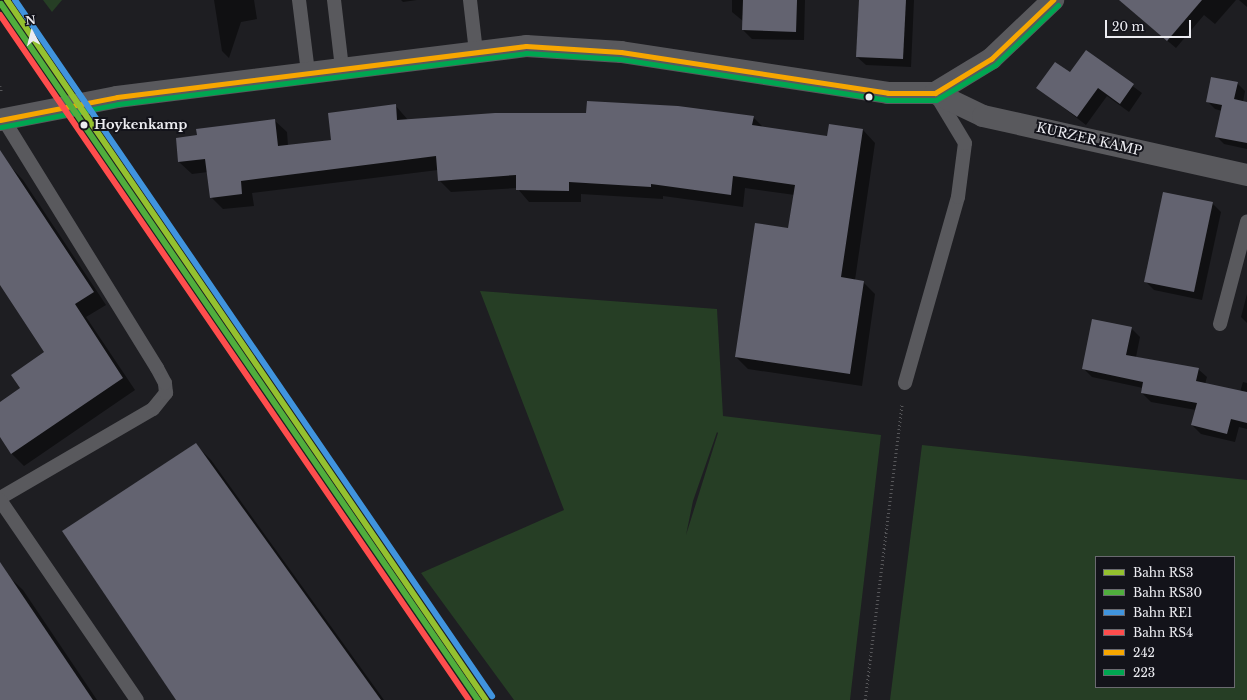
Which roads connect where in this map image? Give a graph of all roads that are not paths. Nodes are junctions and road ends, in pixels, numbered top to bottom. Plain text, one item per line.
1 (299, 0) edge
2 (334, 0) edge
3 (470, 0) edge
4 (1053, 0) edge
5 (476, 52) junction
6 (342, 68) junction
7 (308, 72) junction
8 (935, 93) junction
9 (2, 120) edge
10 (1247, 175) edge
11 (1247, 222) edge
12 (1220, 324) dead end
13 (905, 383) road end
14 (0, 499) edge
15 (136, 700) edge

1 - 7 lane
2 - 6 lane
3 - 5 lane
4 - 8 street
5 - 6 street
5 - 8 street
6 - 7 street
7 - 9 street
8 - 10 street, KURZER KAMP
8 - 13 lane
9 - 14 lane
11 - 12 lane
14 - 15 lane

